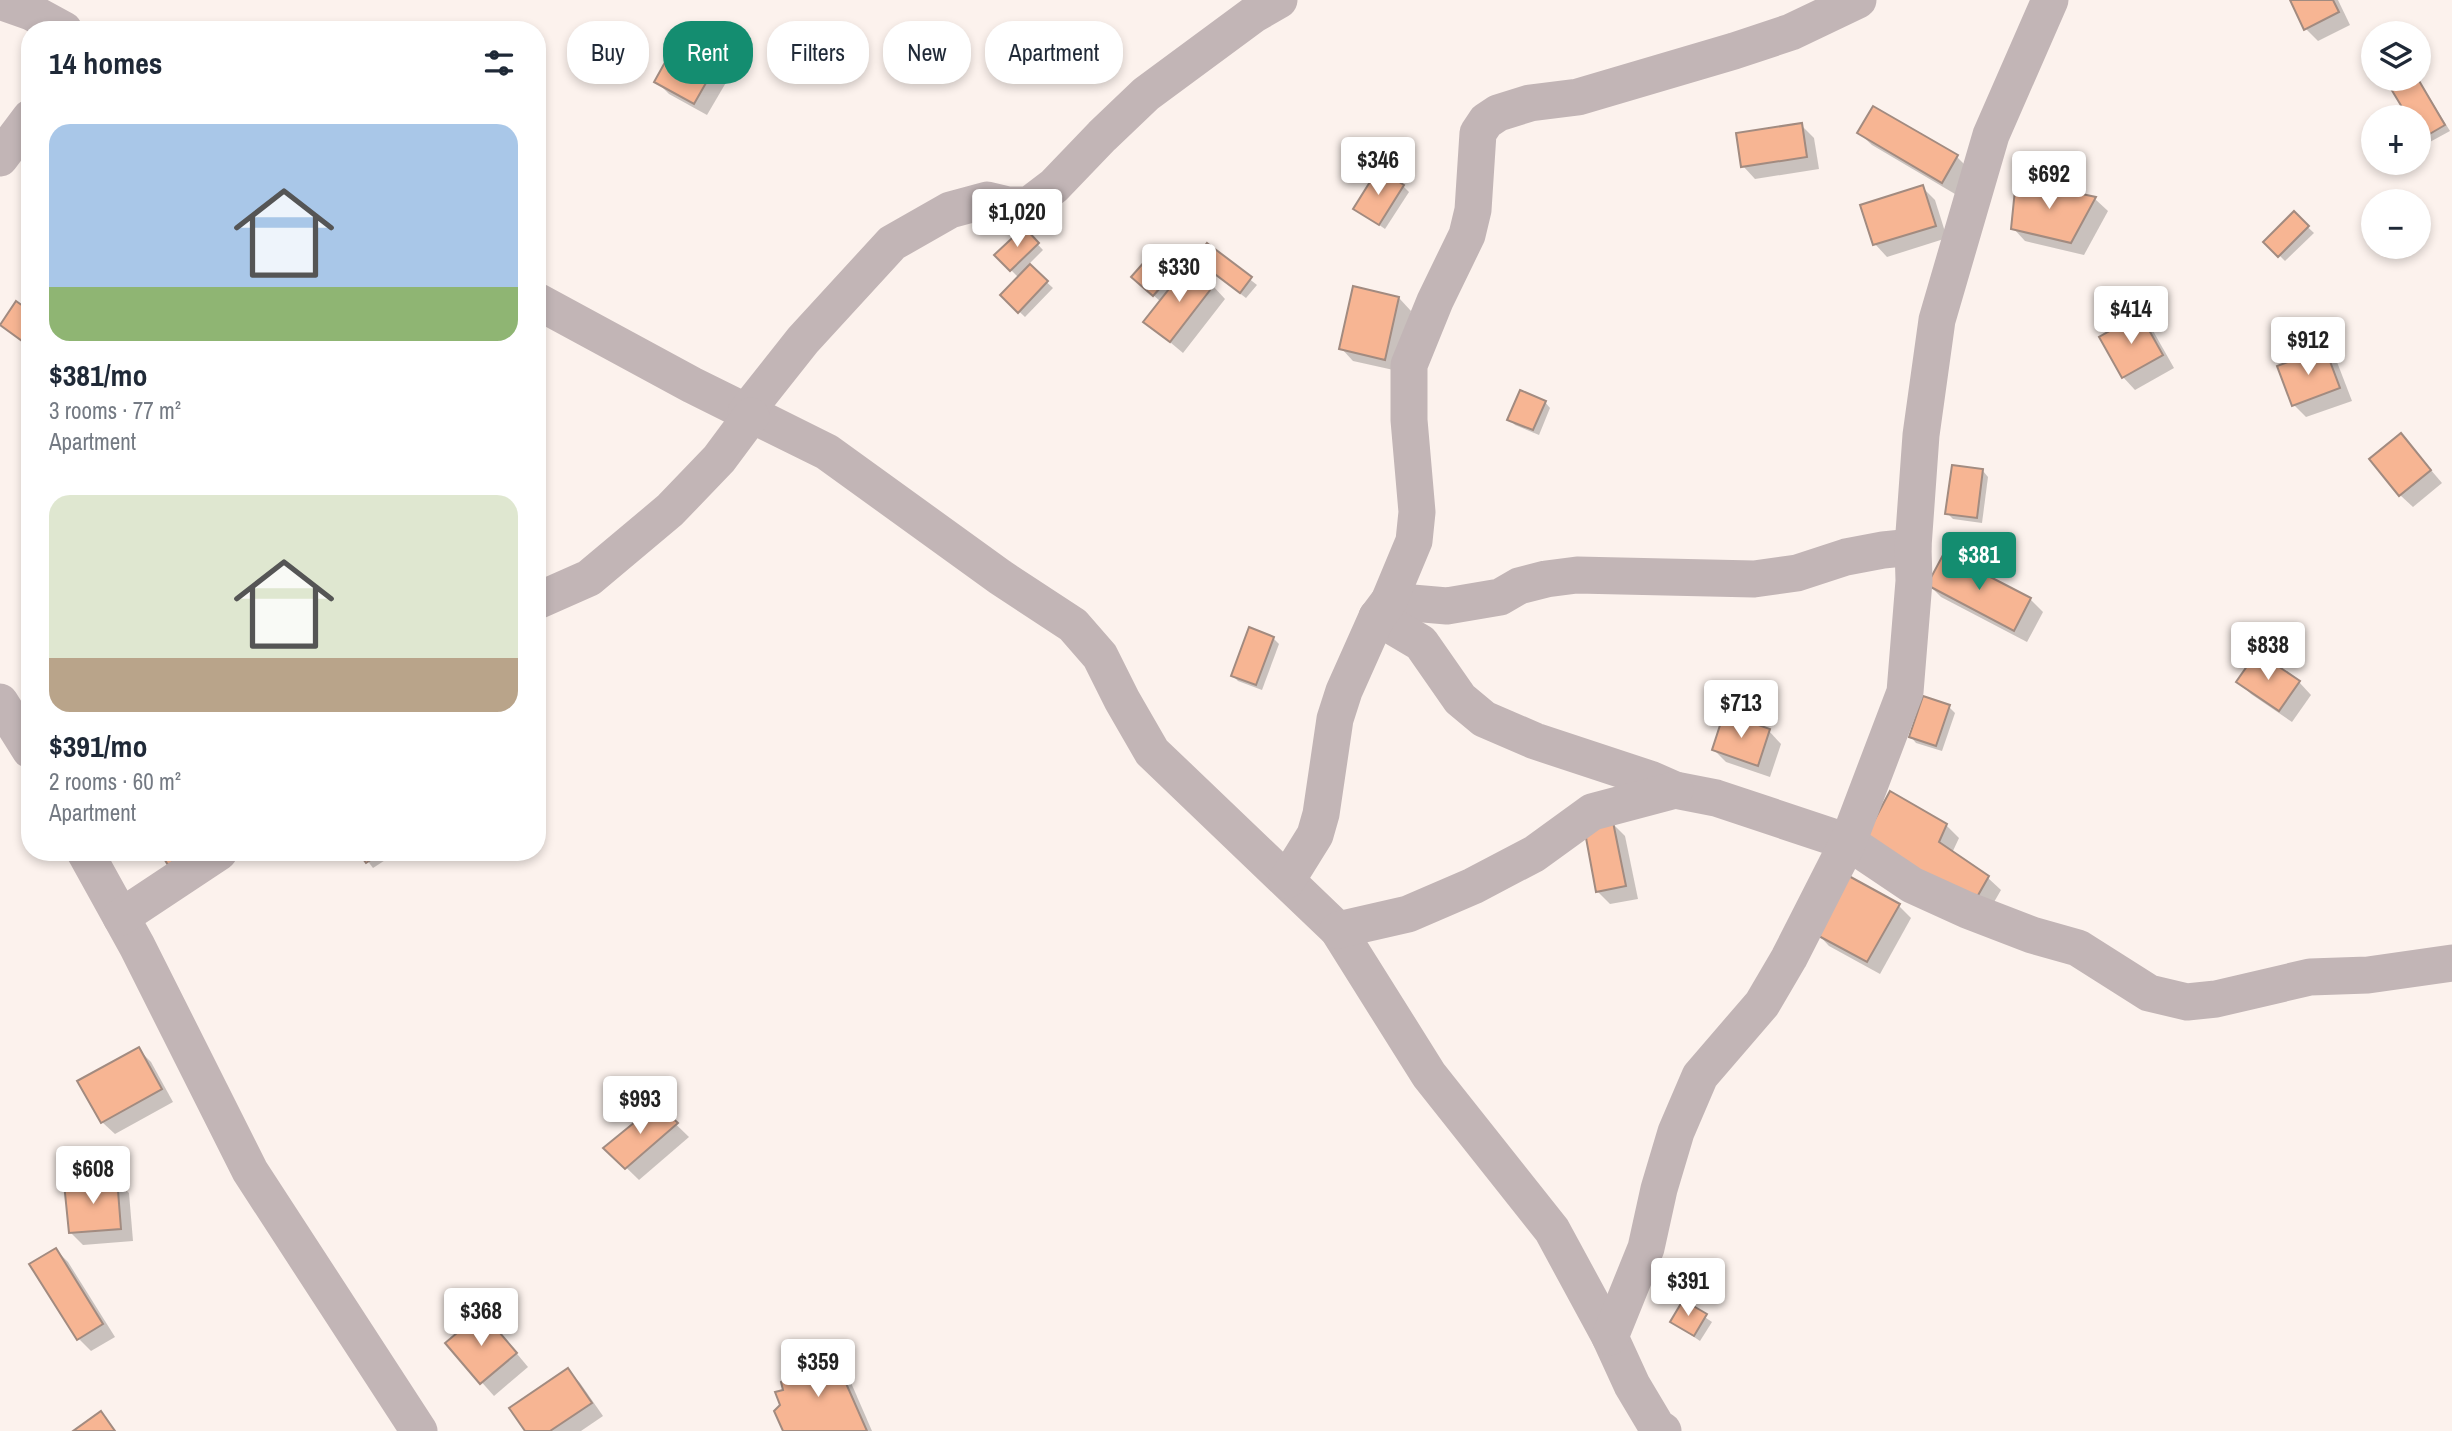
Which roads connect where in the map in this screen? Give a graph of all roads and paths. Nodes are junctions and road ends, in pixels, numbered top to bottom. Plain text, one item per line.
1 (1279, 0) edge
2 (1858, 0) edge
3 (2050, 0) edge
4 (0, 1) edge
5 (48, 21) edge
6 (21, 130) edge
7 (0, 158) edge
8 (546, 306) edge
9 (749, 414) junction
10 (1913, 547) junction
11 (546, 597) edge
12 (1383, 609) junction
13 (0, 702) edge
14 (21, 736) edge
15 (1675, 790) junction
16 (1848, 842) junction
17 (90, 861) edge
18 (205, 861) edge
19 (1287, 880) junction
20 (121, 917) junction
21 (1338, 930) junction
22 (2452, 963) edge
23 (1610, 1337) junction
24 (419, 1431) edge
25 (1662, 1431) edge

1 - 9 street
2 - 12 street
3 - 10 street
4 - 5 street
6 - 7 street
8 - 9 street
9 - 11 street
9 - 19 street
10 - 12 street
10 - 16 street
12 - 15 street
12 - 19 street
13 - 14 street
15 - 16 street
15 - 21 street
16 - 22 street
16 - 23 street
17 - 20 street
18 - 20 street
19 - 21 street
20 - 24 street
21 - 23 street
23 - 25 street

